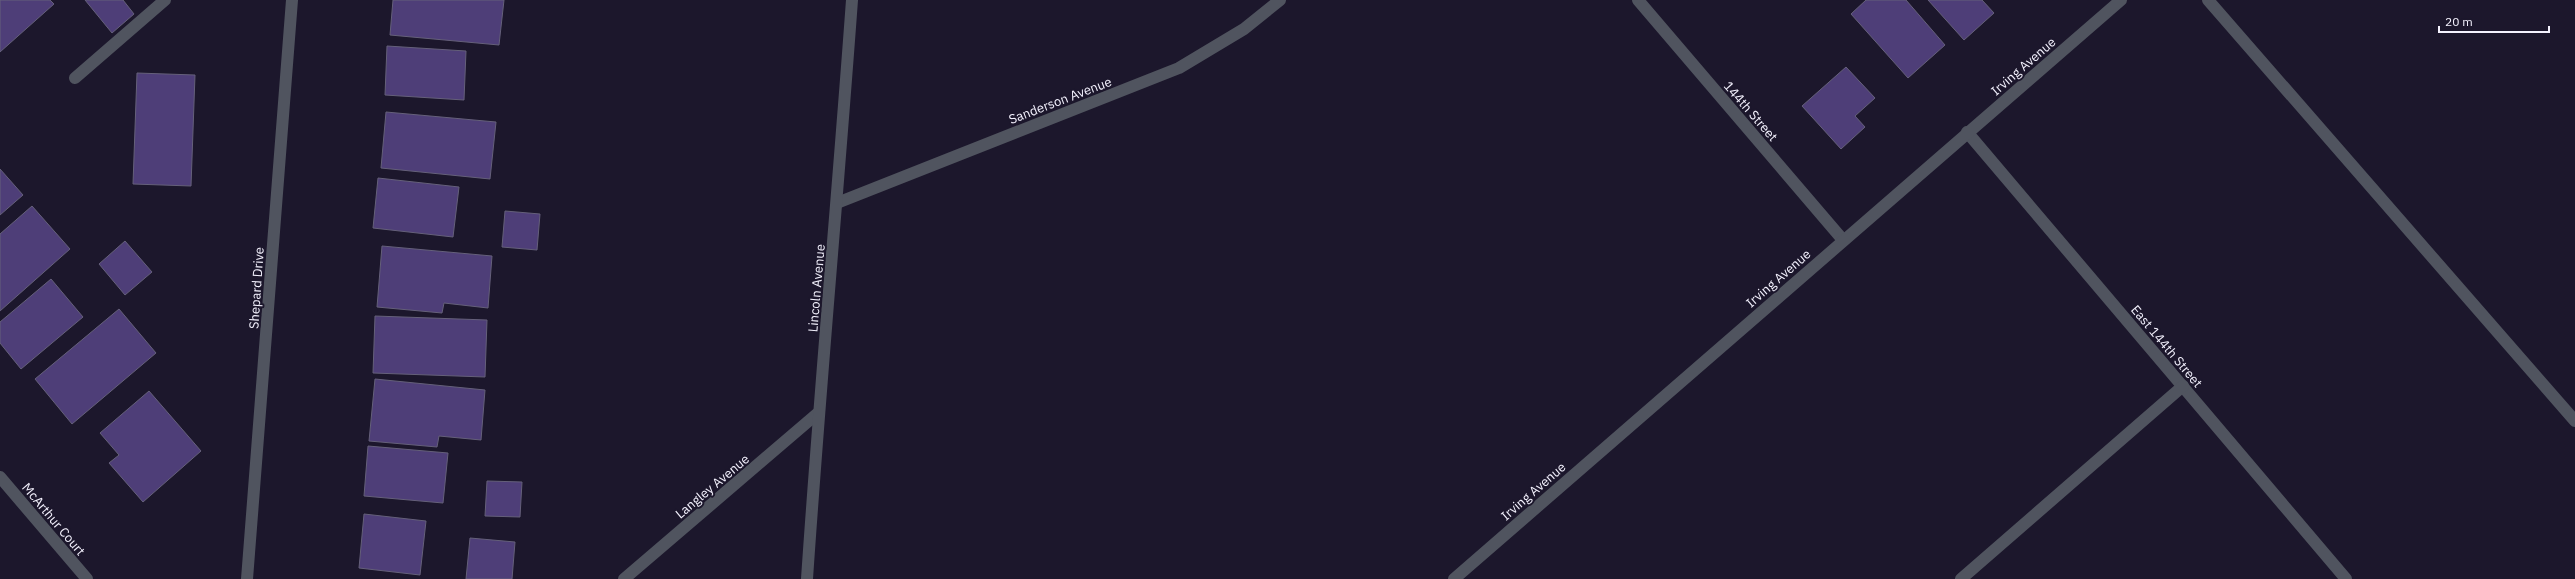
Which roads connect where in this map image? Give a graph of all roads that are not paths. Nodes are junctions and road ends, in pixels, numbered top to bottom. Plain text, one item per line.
1 (165, 0) edge
2 (292, 0) edge
3 (852, 0) edge
4 (1280, 0) edge
5 (1638, 0) edge
6 (2121, 0) edge
7 (2208, 0) edge
8 (75, 78) dead end
9 (1967, 132) junction
10 (838, 203) junction
11 (1843, 240) junction
12 (2183, 386) junction
13 (818, 413) junction
14 (2575, 421) edge
15 (0, 477) edge
16 (87, 579) edge
17 (247, 579) edge
18 (624, 579) edge
19 (808, 579) edge
20 (1454, 579) edge
21 (1961, 579) edge
22 (2346, 579) edge

1 - 8 street
2 - 17 street, Shepard Drive
3 - 10 street, Lincoln Avenue
4 - 10 street, Sanderson Avenue
5 - 11 street, 144th Street
6 - 9 street, Irving Avenue
7 - 14 street
9 - 11 street, Irving Avenue
9 - 12 street, East 144th Street
10 - 13 street, Lincoln Avenue
11 - 20 street, Irving Avenue
12 - 21 street
12 - 22 street, East 144th Street
13 - 18 street, Langley Avenue
13 - 19 street, Lincoln Avenue
15 - 16 street, McArthur Court

